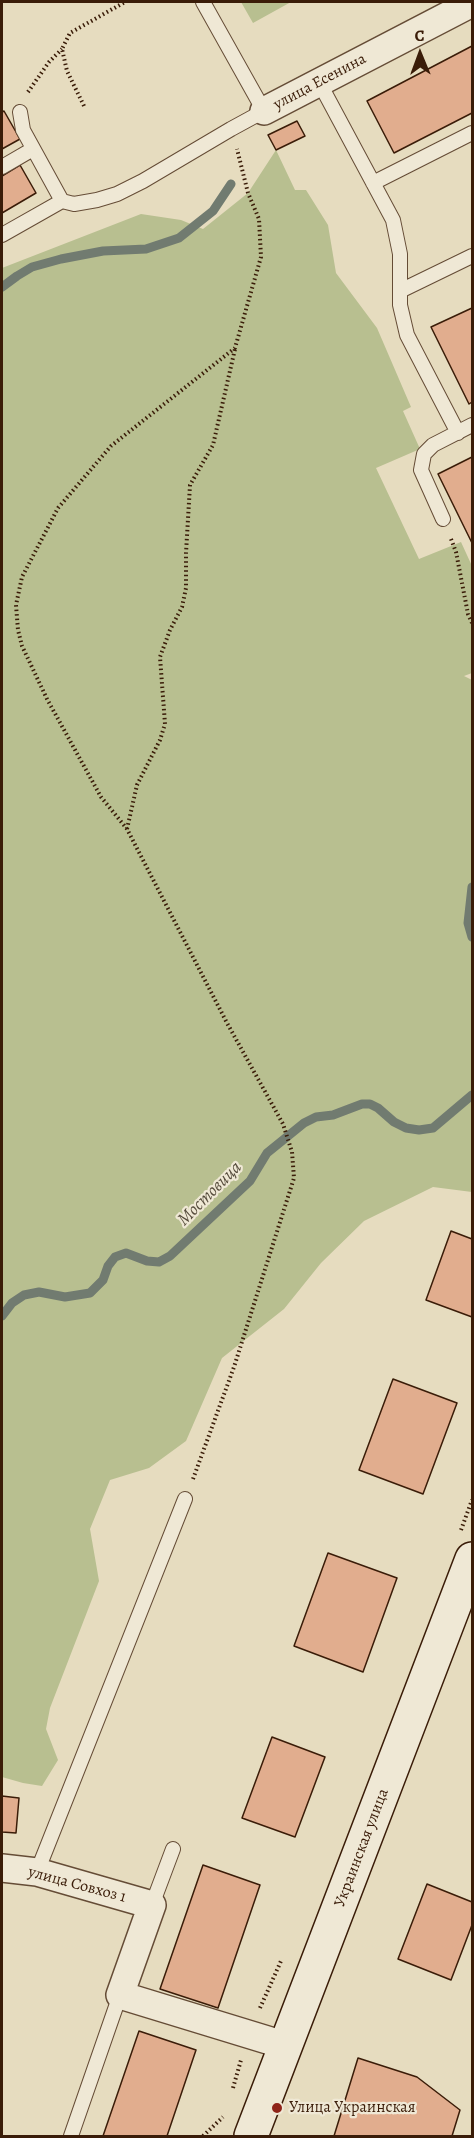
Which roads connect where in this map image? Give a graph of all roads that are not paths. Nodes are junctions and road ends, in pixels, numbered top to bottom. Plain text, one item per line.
1 (203, 2) edge
2 (472, 3) edge
3 (442, 9) edge
4 (319, 82) junction
5 (264, 111) junction
6 (20, 112) road end
7 (472, 133) edge
8 (33, 148) junction
9 (2, 167) edge
10 (373, 183) junction
11 (62, 201) junction
12 (2, 235) edge
13 (472, 256) edge
14 (400, 291) junction
15 (472, 425) edge
16 (458, 432) junction
17 (443, 519) road end
18 (185, 1499) road end
19 (472, 1559) edge
20 (173, 1849) dead end
21 (2, 1868) edge
22 (37, 1872) junction
23 (153, 1905) junction
24 (120, 1995) junction
25 (287, 2046) junction
26 (71, 2136) edge
27 (251, 2136) edge

1 - 5 lane
2 - 3 street, улица Есенина
3 - 4 street, улица Есенина
4 - 5 street, улица Есенина
4 - 10 lane
5 - 11 lane
6 - 8 lane
7 - 10 lane
8 - 9 lane
8 - 11 lane
10 - 14 lane
11 - 12 lane
13 - 14 lane
14 - 16 lane
15 - 16 lane
16 - 17 lane
18 - 22 lane
19 - 25 main road, Украинская улица
20 - 23 lane
21 - 22 street, улица Совхоз 1
22 - 23 street, улица Совхоз 1
23 - 24 street
24 - 25 street
24 - 26 lane
25 - 27 main road, Украинская улица

